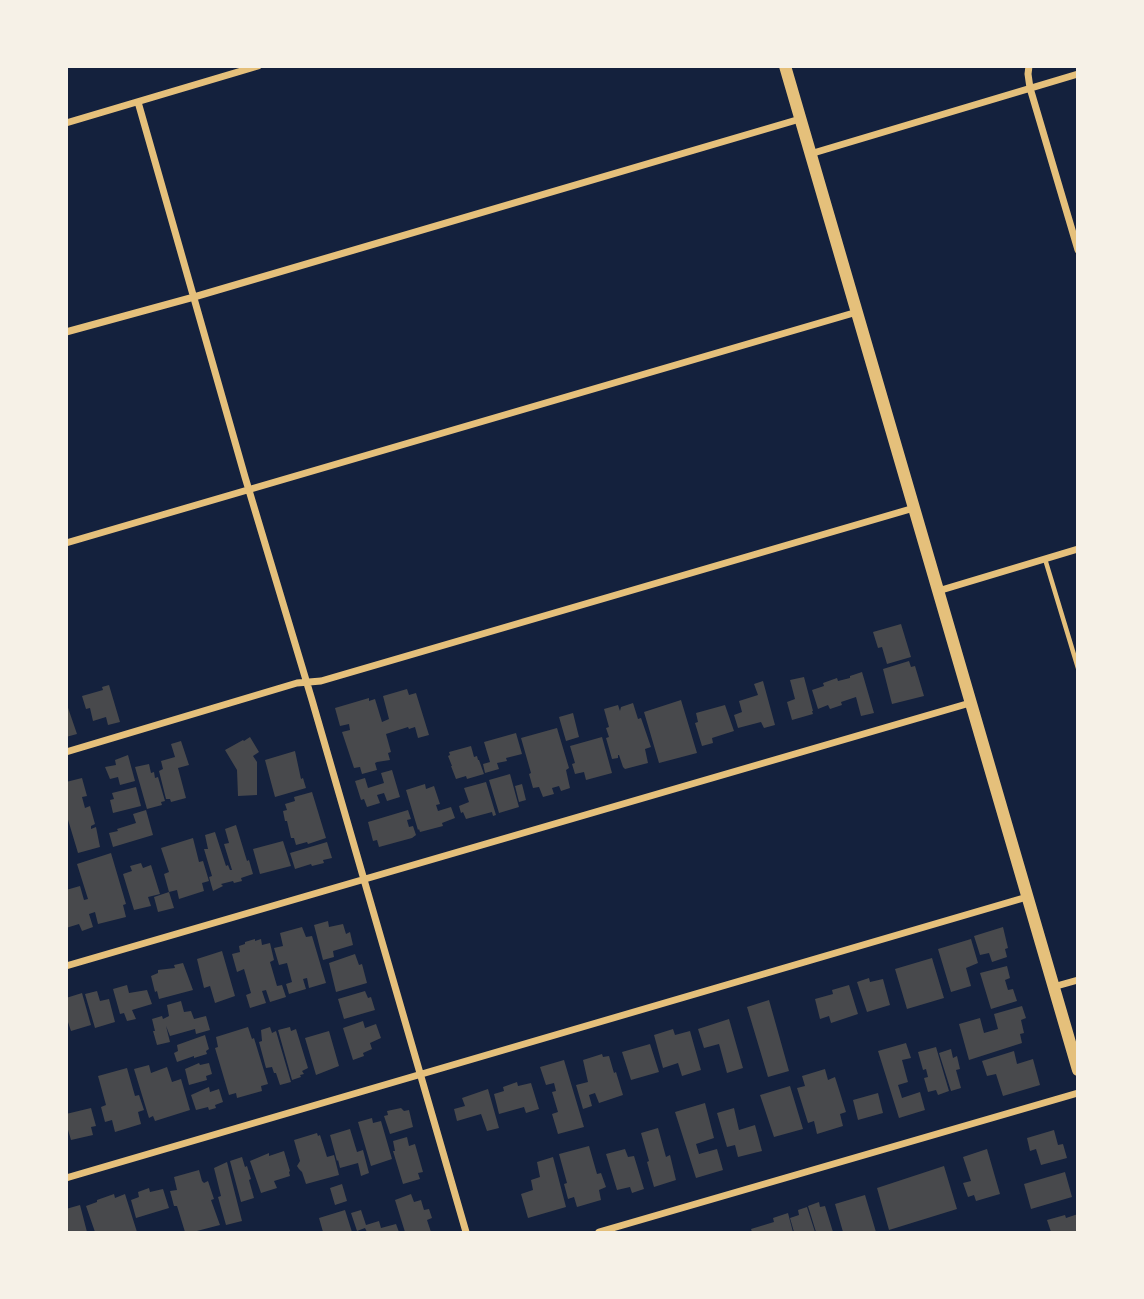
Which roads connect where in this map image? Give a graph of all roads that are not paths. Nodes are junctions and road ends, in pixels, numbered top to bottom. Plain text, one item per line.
1 (258, 66) edge
2 (785, 66) edge
3 (1029, 66) edge
4 (1077, 75) edge
5 (1030, 88) junction
6 (138, 102) junction
7 (800, 119) junction
8 (66, 122) edge
9 (810, 154) junction
10 (1077, 250) edge
11 (194, 297) junction
12 (857, 313) junction
13 (66, 332) edge
14 (250, 490) junction
15 (914, 508) junction
16 (66, 543) edge
17 (1077, 550) edge
18 (1045, 559) junction
19 (938, 591) junction
20 (1077, 668) edge
21 (307, 683) junction
22 (970, 703) junction
23 (66, 752) edge
24 (364, 879) junction
25 (1027, 897) junction
26 (66, 966) edge
27 (1077, 979) edge
28 (1053, 987) junction
29 (1077, 1070) edge
30 (420, 1074) junction
31 (1077, 1093) edge
32 (66, 1178) edge
33 (466, 1233) edge
34 (600, 1233) edge

1 - 6 street
2 - 7 main road
3 - 5 street
4 - 5 street
5 - 9 street
5 - 10 street
6 - 8 street
6 - 11 street
7 - 9 main road
7 - 11 street
9 - 12 main road
11 - 13 street
11 - 14 street
12 - 14 street
12 - 15 main road
14 - 16 street
14 - 21 street
15 - 19 main road
15 - 21 street
17 - 18 street
18 - 19 street
18 - 20 lane
19 - 22 main road
21 - 23 street
21 - 24 street
22 - 24 street
22 - 25 main road
24 - 26 street
24 - 30 street
25 - 28 main road
25 - 30 street
27 - 28 street
28 - 29 main road
30 - 32 street
30 - 33 street
31 - 34 street

